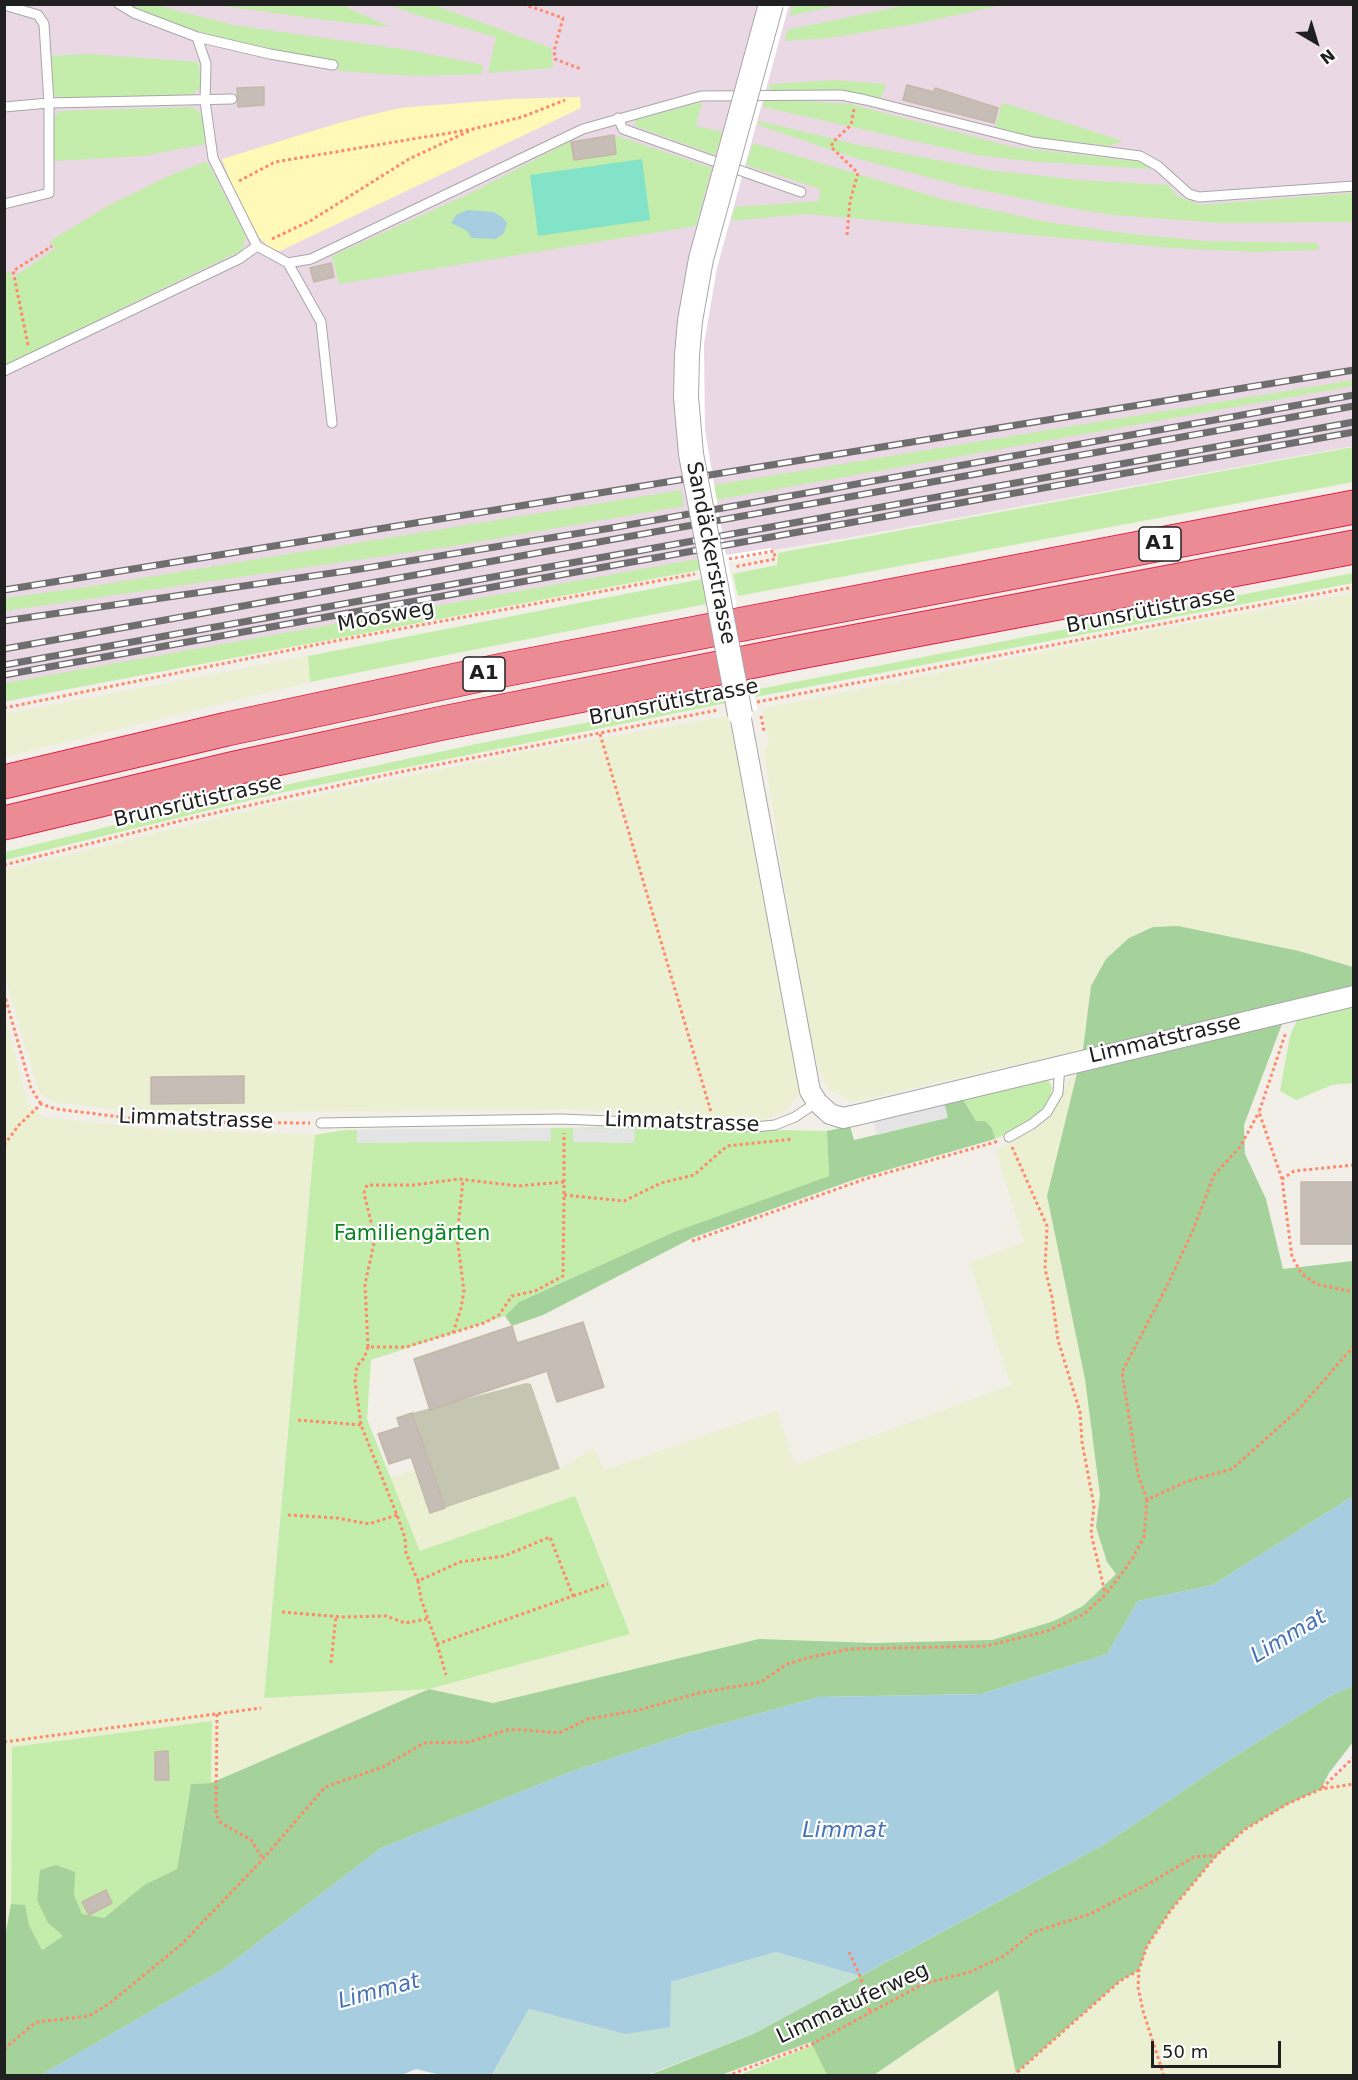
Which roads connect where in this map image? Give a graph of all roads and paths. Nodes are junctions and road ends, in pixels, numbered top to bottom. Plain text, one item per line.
1 (119, 4) edge
2 (523, 4) edge
3 (771, 4) edge
4 (4, 5) edge
5 (196, 37) junction
6 (333, 65) dead end
7 (581, 69) dead end
8 (232, 99) dead end
9 (565, 100) dead end
10 (205, 101) junction
11 (49, 103) junction
12 (855, 106) dead end
13 (4, 107) edge
14 (618, 118) junction
15 (473, 129) junction
16 (1353, 186) edge
17 (226, 187) junction
18 (801, 192) dead end
19 (4, 204) edge
20 (847, 235) dead end
21 (52, 246) dead end
22 (257, 246) junction
23 (288, 263) junction
24 (31, 358) junction
25 (4, 371) edge
26 (332, 423) dead end
27 (1353, 507) edge
28 (1353, 547) edge
29 (725, 560) dead end
30 (728, 568) dead end
31 (705, 572) dead end
32 (1353, 587) edge
33 (4, 708) edge
34 (737, 709) junction
35 (600, 734) junction
36 (4, 782) edge
37 (4, 823) edge
38 (4, 865) edge
39 (4, 993) edge
40 (1353, 996) edge
41 (1294, 1010) junction
42 (1060, 1065) junction
43 (816, 1102) junction
44 (41, 1104) junction
45 (1259, 1112) junction
46 (564, 1119) junction
47 (321, 1123) joint
48 (714, 1123) junction
49 (1009, 1137) junction
50 (793, 1139) dead end
51 (4, 1145) edge
52 (1353, 1165) edge
53 (1282, 1179) junction
54 (463, 1180) junction
55 (564, 1182) junction
56 (564, 1195) junction
57 (693, 1241) dead end
58 (1353, 1292) edge
59 (453, 1333) junction
60 (1353, 1346) edge
61 (368, 1347) junction
62 (298, 1420) dead end
63 (361, 1425) junction
64 (1147, 1500) junction
65 (288, 1515) dead end
66 (397, 1515) junction
67 (418, 1581) junction
68 (608, 1584) dead end
69 (1106, 1594) junction
70 (573, 1596) junction
71 (282, 1612) dead end
72 (336, 1616) junction
73 (427, 1619) junction
74 (437, 1644) junction
75 (331, 1663) dead end
76 (446, 1675) dead end
77 (261, 1708) dead end
78 (217, 1714) junction
79 (4, 1742) edge
80 (1353, 1757) edge
81 (1353, 1784) edge
82 (1321, 1789) junction
83 (1217, 1855) junction
84 (263, 1859) junction
85 (849, 1952) dead end
86 (1139, 1970) junction
87 (870, 2012) junction
88 (4, 2049) edge
89 (728, 2076) edge
90 (1012, 2076) edge
91 (1164, 2076) edge

1 - 5 lane
2 - 7 path
3 - 34 street, Sandäckerstrasse, bridge
4 - 11 lane
5 - 6 lane
5 - 10 lane
8 - 10 lane
9 - 15 path
10 - 11 lane
10 - 17 lane
11 - 13 lane
11 - 19 lane
12 - 20 path
14 - 16 lane
14 - 18 lane
14 - 23 lane
15 - 17 path
15 - 22 path
17 - 22 lane
21 - 24 path
22 - 23 lane
22 - 24 lane
23 - 26 lane
24 - 25 lane
27 - 36 highway, A1
28 - 37 highway, A1
29 - 30 path
31 - 33 path, Moosweg
32 - 34 path, Brunsrütistrasse
34 - 35 path, Brunsrütistrasse
34 - 43 street, Sandäckerstrasse
35 - 38 path, Brunsrütistrasse
35 - 48 path
39 - 44 path
40 - 41 street, Limmatstrasse
41 - 42 street, Limmatstrasse
41 - 45 path
42 - 43 street, Limmatstrasse
42 - 49 lane
43 - 48 lane, Limmatstrasse
44 - 47 path, Limmatstrasse
44 - 51 path
45 - 53 path
45 - 64 path
46 - 47 lane, Limmatstrasse
46 - 48 lane, Limmatstrasse
46 - 55 path
49 - 57 path
49 - 69 path
50 - 56 path
52 - 53 path
53 - 58 path
54 - 55 path
54 - 59 path
54 - 61 path
55 - 56 path
56 - 59 path
59 - 61 path
60 - 64 path
61 - 63 path
62 - 63 path
63 - 66 path
64 - 69 path
65 - 66 path
66 - 67 path
67 - 70 path
67 - 73 path
68 - 70 path
69 - 84 path
70 - 74 path
71 - 72 path
72 - 73 path
72 - 75 path
73 - 74 path
74 - 76 path
77 - 78 path
78 - 79 path
78 - 84 path
80 - 82 path
81 - 82 path
82 - 83 path
83 - 86 path
83 - 87 path, Limmatuferweg
84 - 88 path
85 - 87 path
86 - 90 path
86 - 91 path
87 - 89 path, Limmatuferweg

